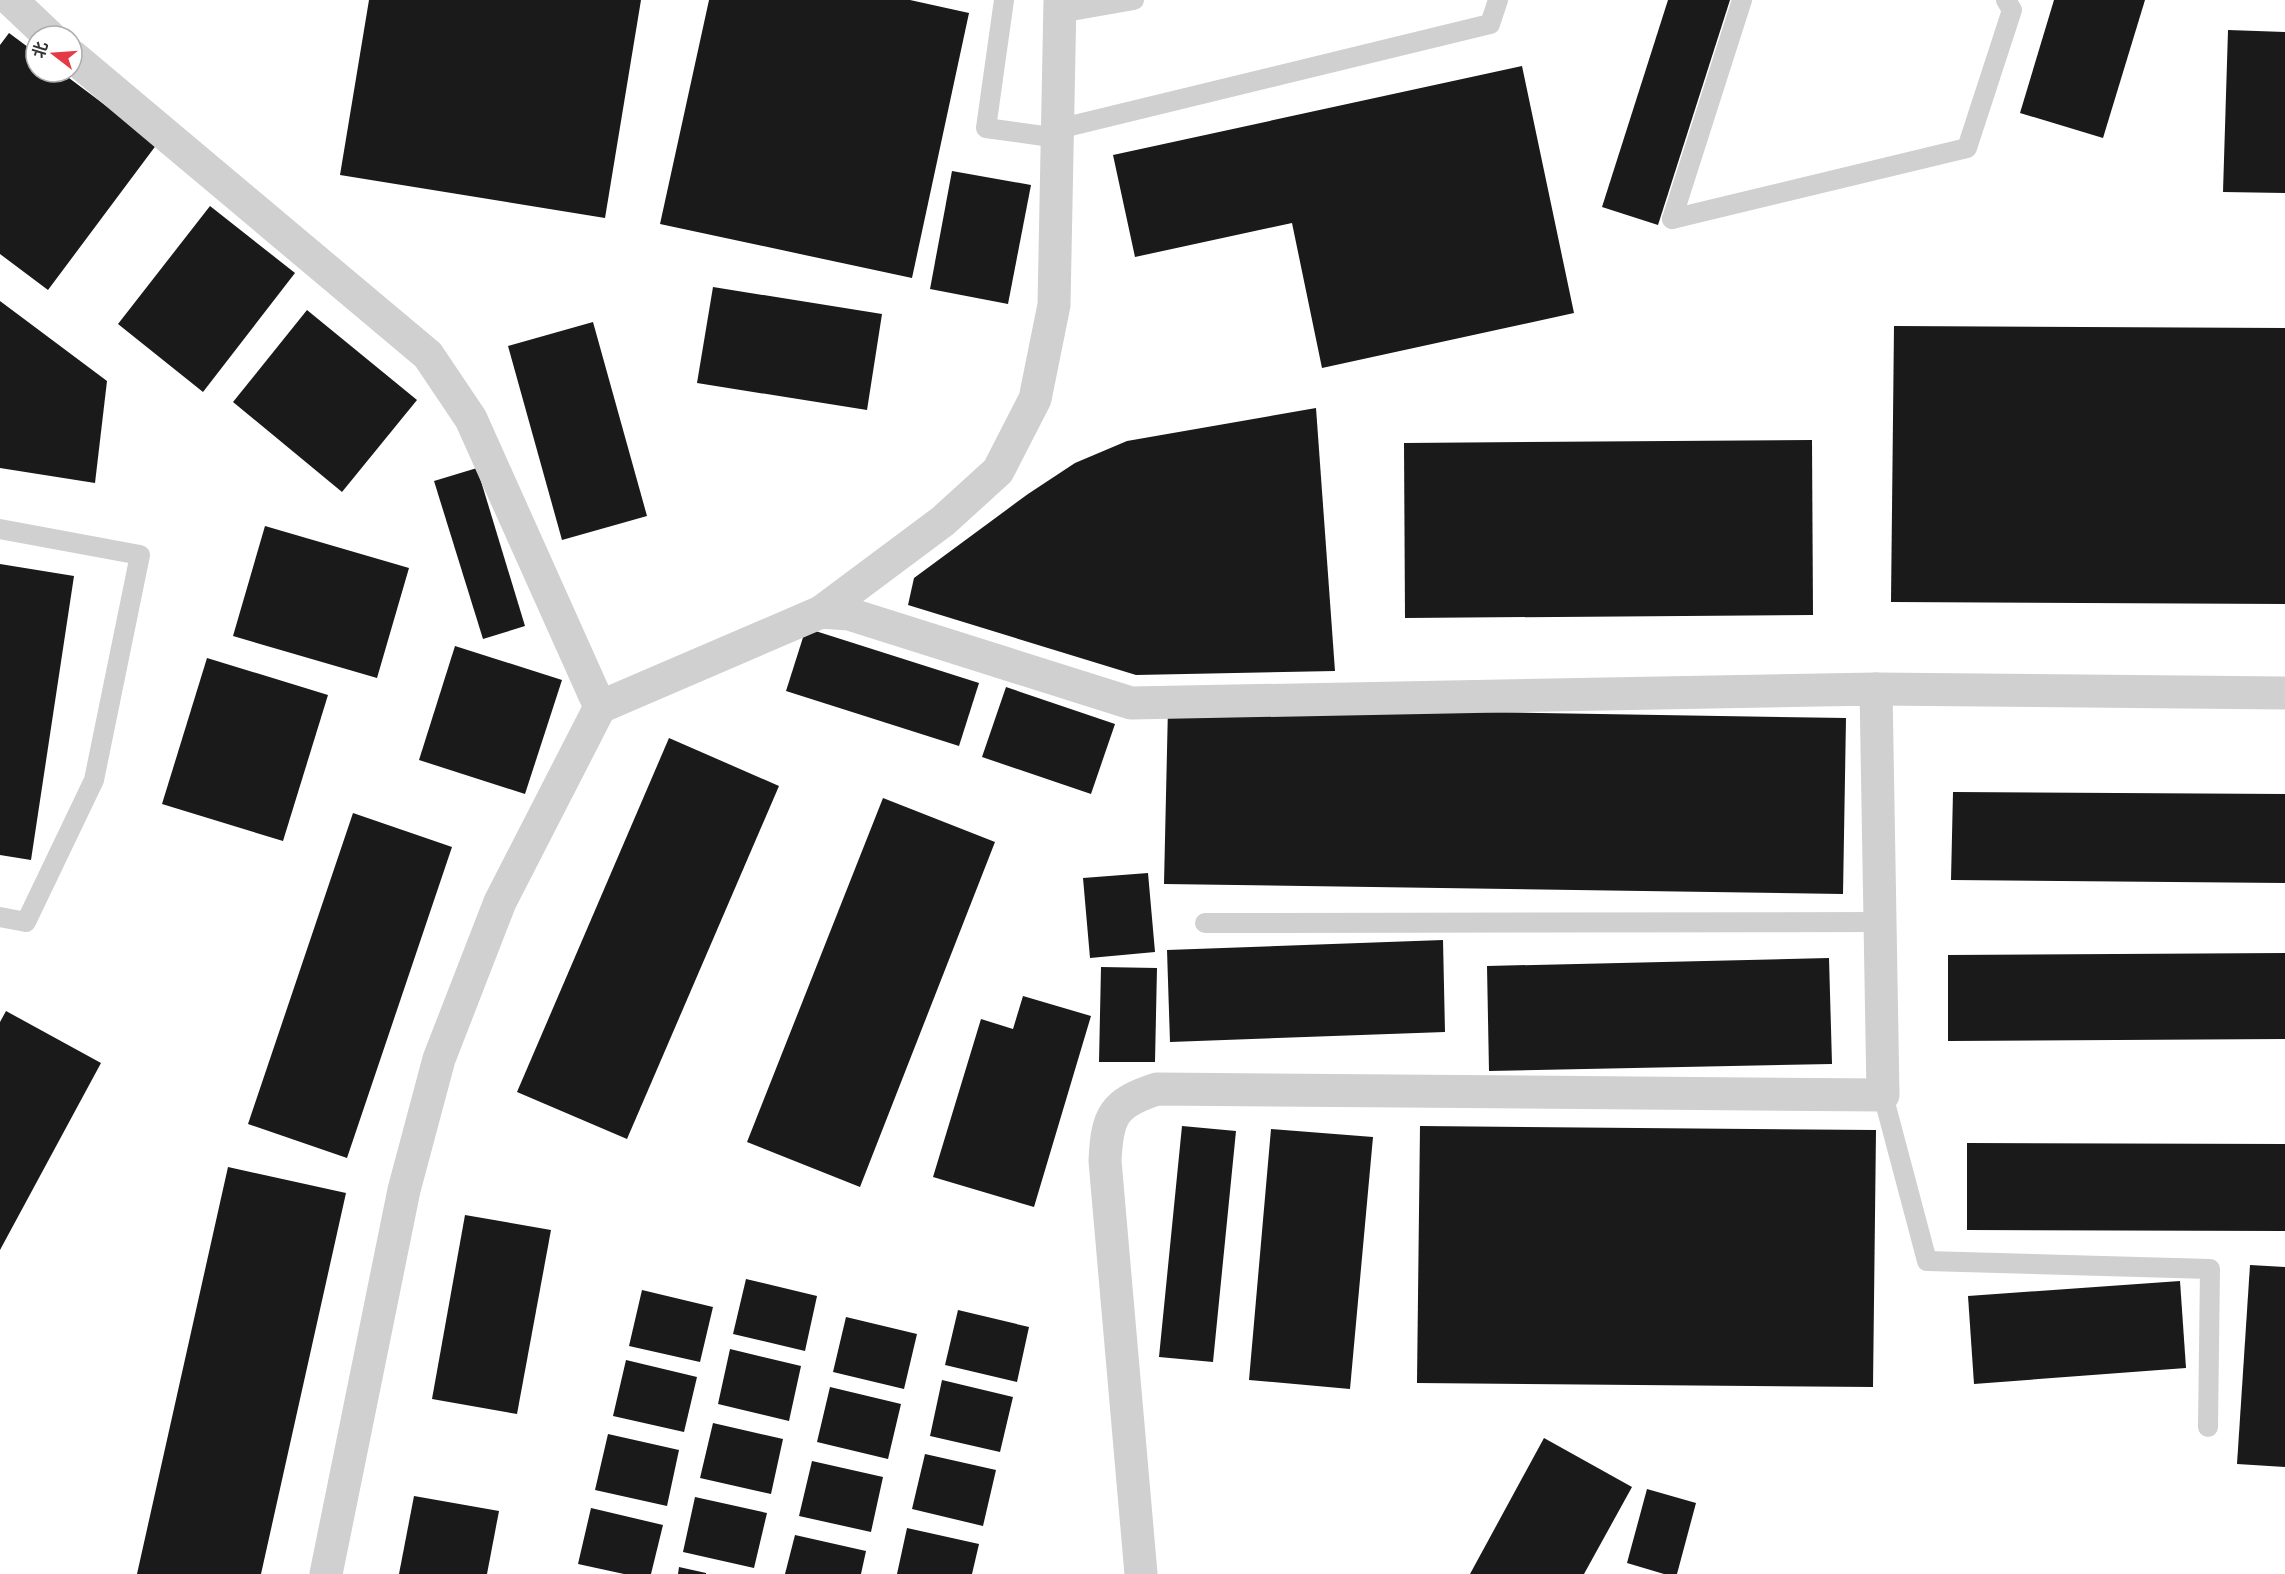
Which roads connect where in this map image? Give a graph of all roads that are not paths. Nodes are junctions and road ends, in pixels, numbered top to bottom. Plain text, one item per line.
1 (11, 0) edge
2 (1004, 0) edge
3 (1134, 0) edge
4 (1498, 0) edge
5 (1742, 0) edge
6 (2006, 0) edge
7 (1060, 7) edge
8 (36, 24) edge
9 (84, 66) edge
10 (1058, 134) junction
11 (0, 529) edge
12 (821, 612) junction
13 (1876, 689) junction
14 (2285, 693) edge
15 (600, 707) junction
16 (0, 917) edge
17 (1880, 922) junction
18 (1205, 923) dead end
19 (1883, 1095) junction
20 (2208, 1427) dead end
21 (326, 1574) edge
22 (1141, 1574) edge

1 - 8 street
2 - 10 lane
3 - 7 lane
4 - 10 lane
5 - 6 lane
7 - 10 street
9 - 15 street
10 - 12 street
11 - 16 lane
12 - 13 street
12 - 15 street
13 - 14 street
13 - 17 street
15 - 21 street
17 - 18 lane
17 - 19 street
19 - 20 lane
19 - 22 street

